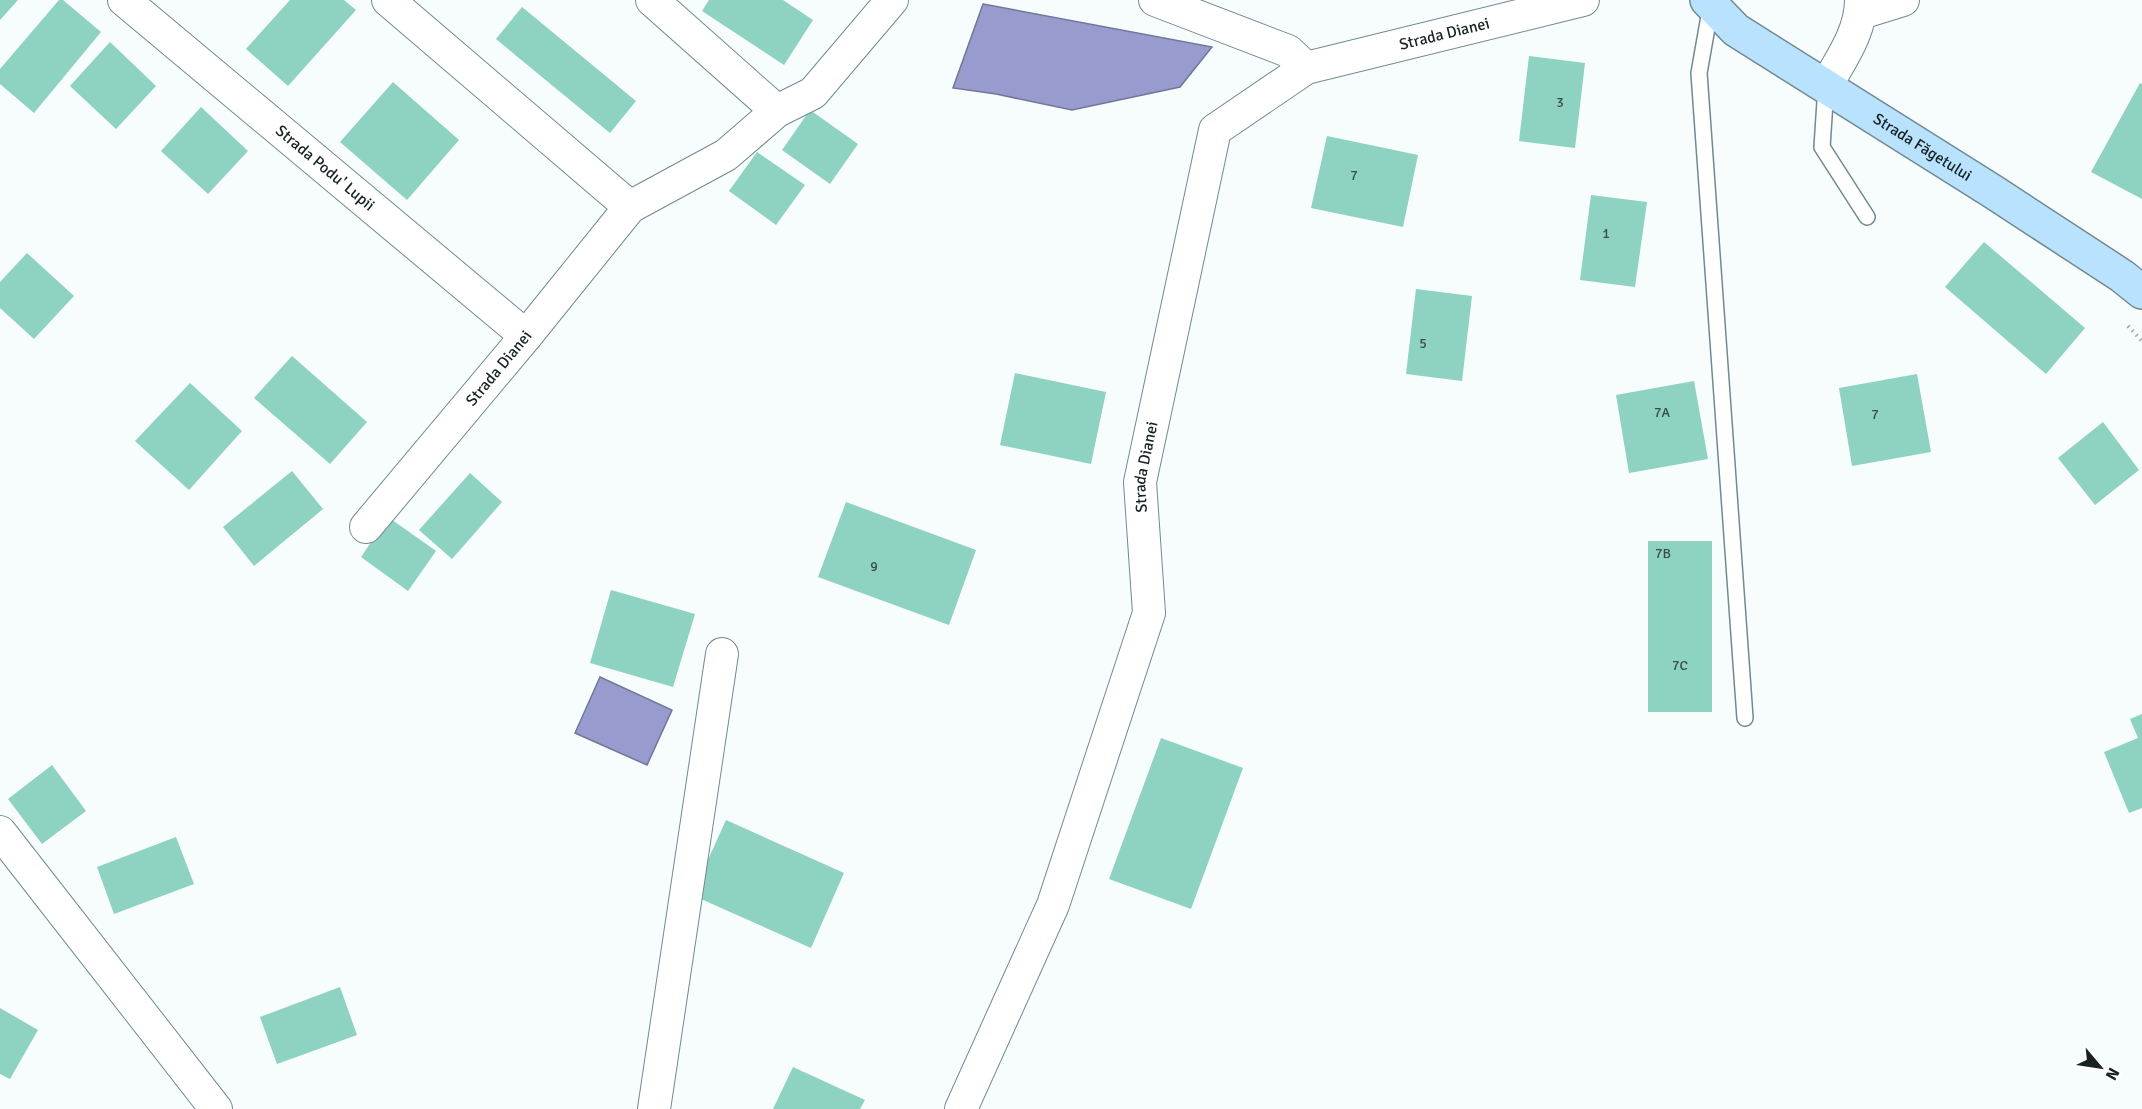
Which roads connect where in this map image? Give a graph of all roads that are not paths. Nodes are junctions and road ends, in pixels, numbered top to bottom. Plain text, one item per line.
1 (124, 0) edge
2 (388, 0) edge
3 (652, 0) edge
4 (892, 0) edge
5 (1155, 0) edge
6 (1583, 0) edge
7 (1903, 0) edge
8 (1709, 2) edge
9 (1861, 7) edge
10 (1306, 68) junction
11 (1826, 87) junction
12 (777, 111) junction
13 (630, 207) junction
14 (1866, 217) dead end
15 (2142, 292) edge
16 (526, 336) junction
17 (366, 527) dead end
18 (722, 654) dead end
19 (1745, 718) dead end
20 (0, 832) edge
21 (216, 1109) edge
22 (654, 1109) edge
23 (961, 1109) edge

1 - 16 street, Strada Podu' Lupii
2 - 13 street
3 - 12 street
4 - 12 street, Strada Dianei
5 - 10 street
6 - 10 street, Strada Dianei
7 - 9 street
8 - 11 main road, Strada Făgetului
8 - 19 lane
9 - 11 street
10 - 23 street, Strada Dianei
11 - 14 lane
11 - 15 main road, Strada Făgetului
12 - 13 street, Strada Dianei
13 - 16 street, Strada Dianei
16 - 17 street, Strada Dianei
18 - 22 street
20 - 21 street

